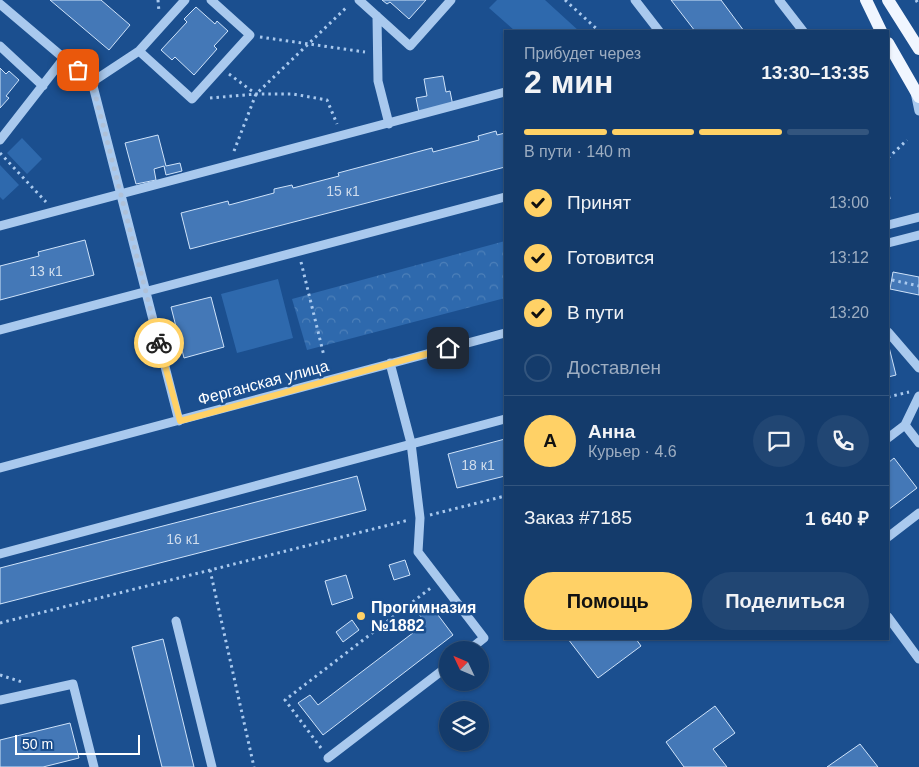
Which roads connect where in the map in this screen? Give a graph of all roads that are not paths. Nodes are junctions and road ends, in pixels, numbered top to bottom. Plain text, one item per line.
1 (185, 0) edge
2 (211, 0) edge
3 (359, 0) edge
4 (451, 0) edge
5 (635, 0) edge
6 (779, 0) edge
7 (866, 0) edge
8 (888, 0) edge
9 (0, 4) edge
10 (377, 16) junction
11 (658, 30) edge
12 (801, 30) edge
13 (881, 30) edge
14 (889, 45) edge
15 (0, 46) edge
16 (919, 49) edge
17 (138, 51) junction
18 (64, 58) junction
19 (92, 82) junction
20 (43, 86) junction
21 (504, 92) edge
22 (917, 94) edge
23 (919, 111) edge
24 (389, 124) junction
25 (0, 140) edge
26 (121, 195) junction
27 (504, 197) edge
28 (919, 210) edge
29 (916, 218) edge
30 (889, 225) edge
31 (0, 226) edge
32 (919, 235) edge
33 (906, 239) junction
34 (919, 242) edge
35 (889, 243) edge
36 (146, 292) junction
37 (0, 330) edge
38 (504, 332) edge
39 (889, 333) edge
40 (390, 363) junction
41 (919, 368) edge
42 (915, 394) edge
43 (504, 419) edge
44 (180, 421) junction
45 (905, 424) junction
46 (889, 437) edge
47 (410, 443) junction
48 (919, 443) edge
49 (0, 468) edge
50 (919, 513) edge
51 (889, 536) edge
52 (0, 554) edge
53 (889, 619) edge
54 (176, 622) dead end
55 (480, 641) edge
56 (919, 659) edge
57 (439, 673) edge
58 (0, 700) edge
59 (328, 758) road end
60 (94, 767) edge
61 (212, 767) edge

1 - 17 street
2 - 17 street
3 - 10 street
4 - 10 street
5 - 11 street
6 - 12 street
7 - 13 main road
8 - 16 main road
9 - 18 street
10 - 24 street
14 - 22 main road
15 - 20 street
17 - 19 street
18 - 19 street
18 - 20 street
19 - 26 street
20 - 25 street
21 - 24 street
22 - 23 street
24 - 26 street
26 - 31 street
26 - 36 street
27 - 36 street
28 - 29 street
29 - 30 street
32 - 33 street
33 - 34 street
33 - 35 street
36 - 37 street
36 - 44 street
38 - 40 street, Ферганская улица
39 - 41 street
40 - 44 street, Ферганская улица
40 - 47 street
42 - 45 street
43 - 47 street
44 - 49 street, Ферганская улица
45 - 46 street
45 - 48 street
47 - 52 street
47 - 55 street
50 - 51 street
53 - 56 street
54 - 61 street
57 - 59 street
58 - 60 street

